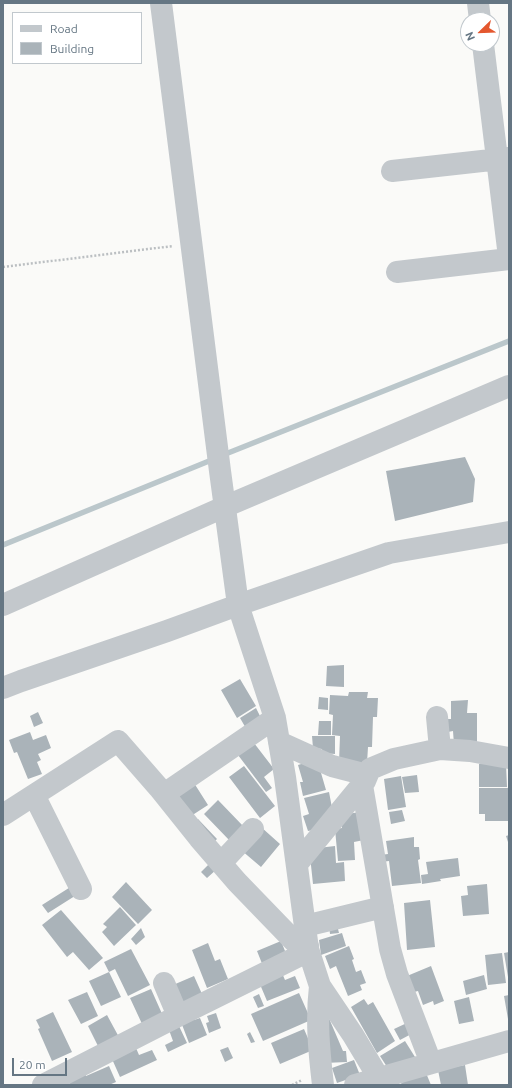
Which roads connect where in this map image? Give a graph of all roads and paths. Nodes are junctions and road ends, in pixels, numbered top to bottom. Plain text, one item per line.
1 (161, 3) edge
2 (165, 3) edge
3 (485, 52) edge
4 (500, 114) edge
5 (503, 159) edge
6 (392, 171) dead end
7 (191, 243) junction
8 (509, 258) edge
9 (3, 267) edge
10 (397, 272) dead end
11 (509, 386) edge
12 (224, 507) junction
13 (509, 532) edge
14 (3, 605) edge
15 (238, 605) junction
16 (3, 688) edge
17 (437, 717) dead end
18 (275, 718) junction
19 (279, 742) junction
20 (440, 749) junction
21 (509, 758) edge
22 (365, 780) junction
23 (164, 794) junction
24 (34, 795) junction
25 (3, 815) edge
26 (253, 829) dead end
27 (221, 863) junction
28 (297, 864) junction
29 (81, 889) dead end
30 (383, 907) junction
31 (307, 940) junction
32 (164, 983) dead end
33 (320, 986) junction
34 (178, 1016) junction
35 (509, 1041) edge
36 (431, 1063) junction
37 (381, 1082) edge
38 (43, 1085) edge
39 (323, 1085) edge
40 (355, 1085) edge

1 - 2 street
1 - 7 street
3 - 4 street
4 - 5 street
5 - 6 street
5 - 8 street
7 - 9 path
7 - 12 street
8 - 10 street
11 - 12 street
12 - 14 street
12 - 15 street
13 - 15 street
15 - 16 street
15 - 18 street
17 - 20 street
18 - 19 street
18 - 23 street
19 - 22 street
19 - 28 street
20 - 21 street
20 - 22 street
22 - 28 street
22 - 30 street
23 - 24 street
23 - 27 street
24 - 25 street
24 - 29 street
26 - 27 street
27 - 31 street
28 - 31 street
30 - 31 street
30 - 36 street
31 - 33 street
31 - 34 street
32 - 34 street
33 - 37 street
33 - 39 street
34 - 38 street
35 - 36 street
36 - 37 street
37 - 40 street

